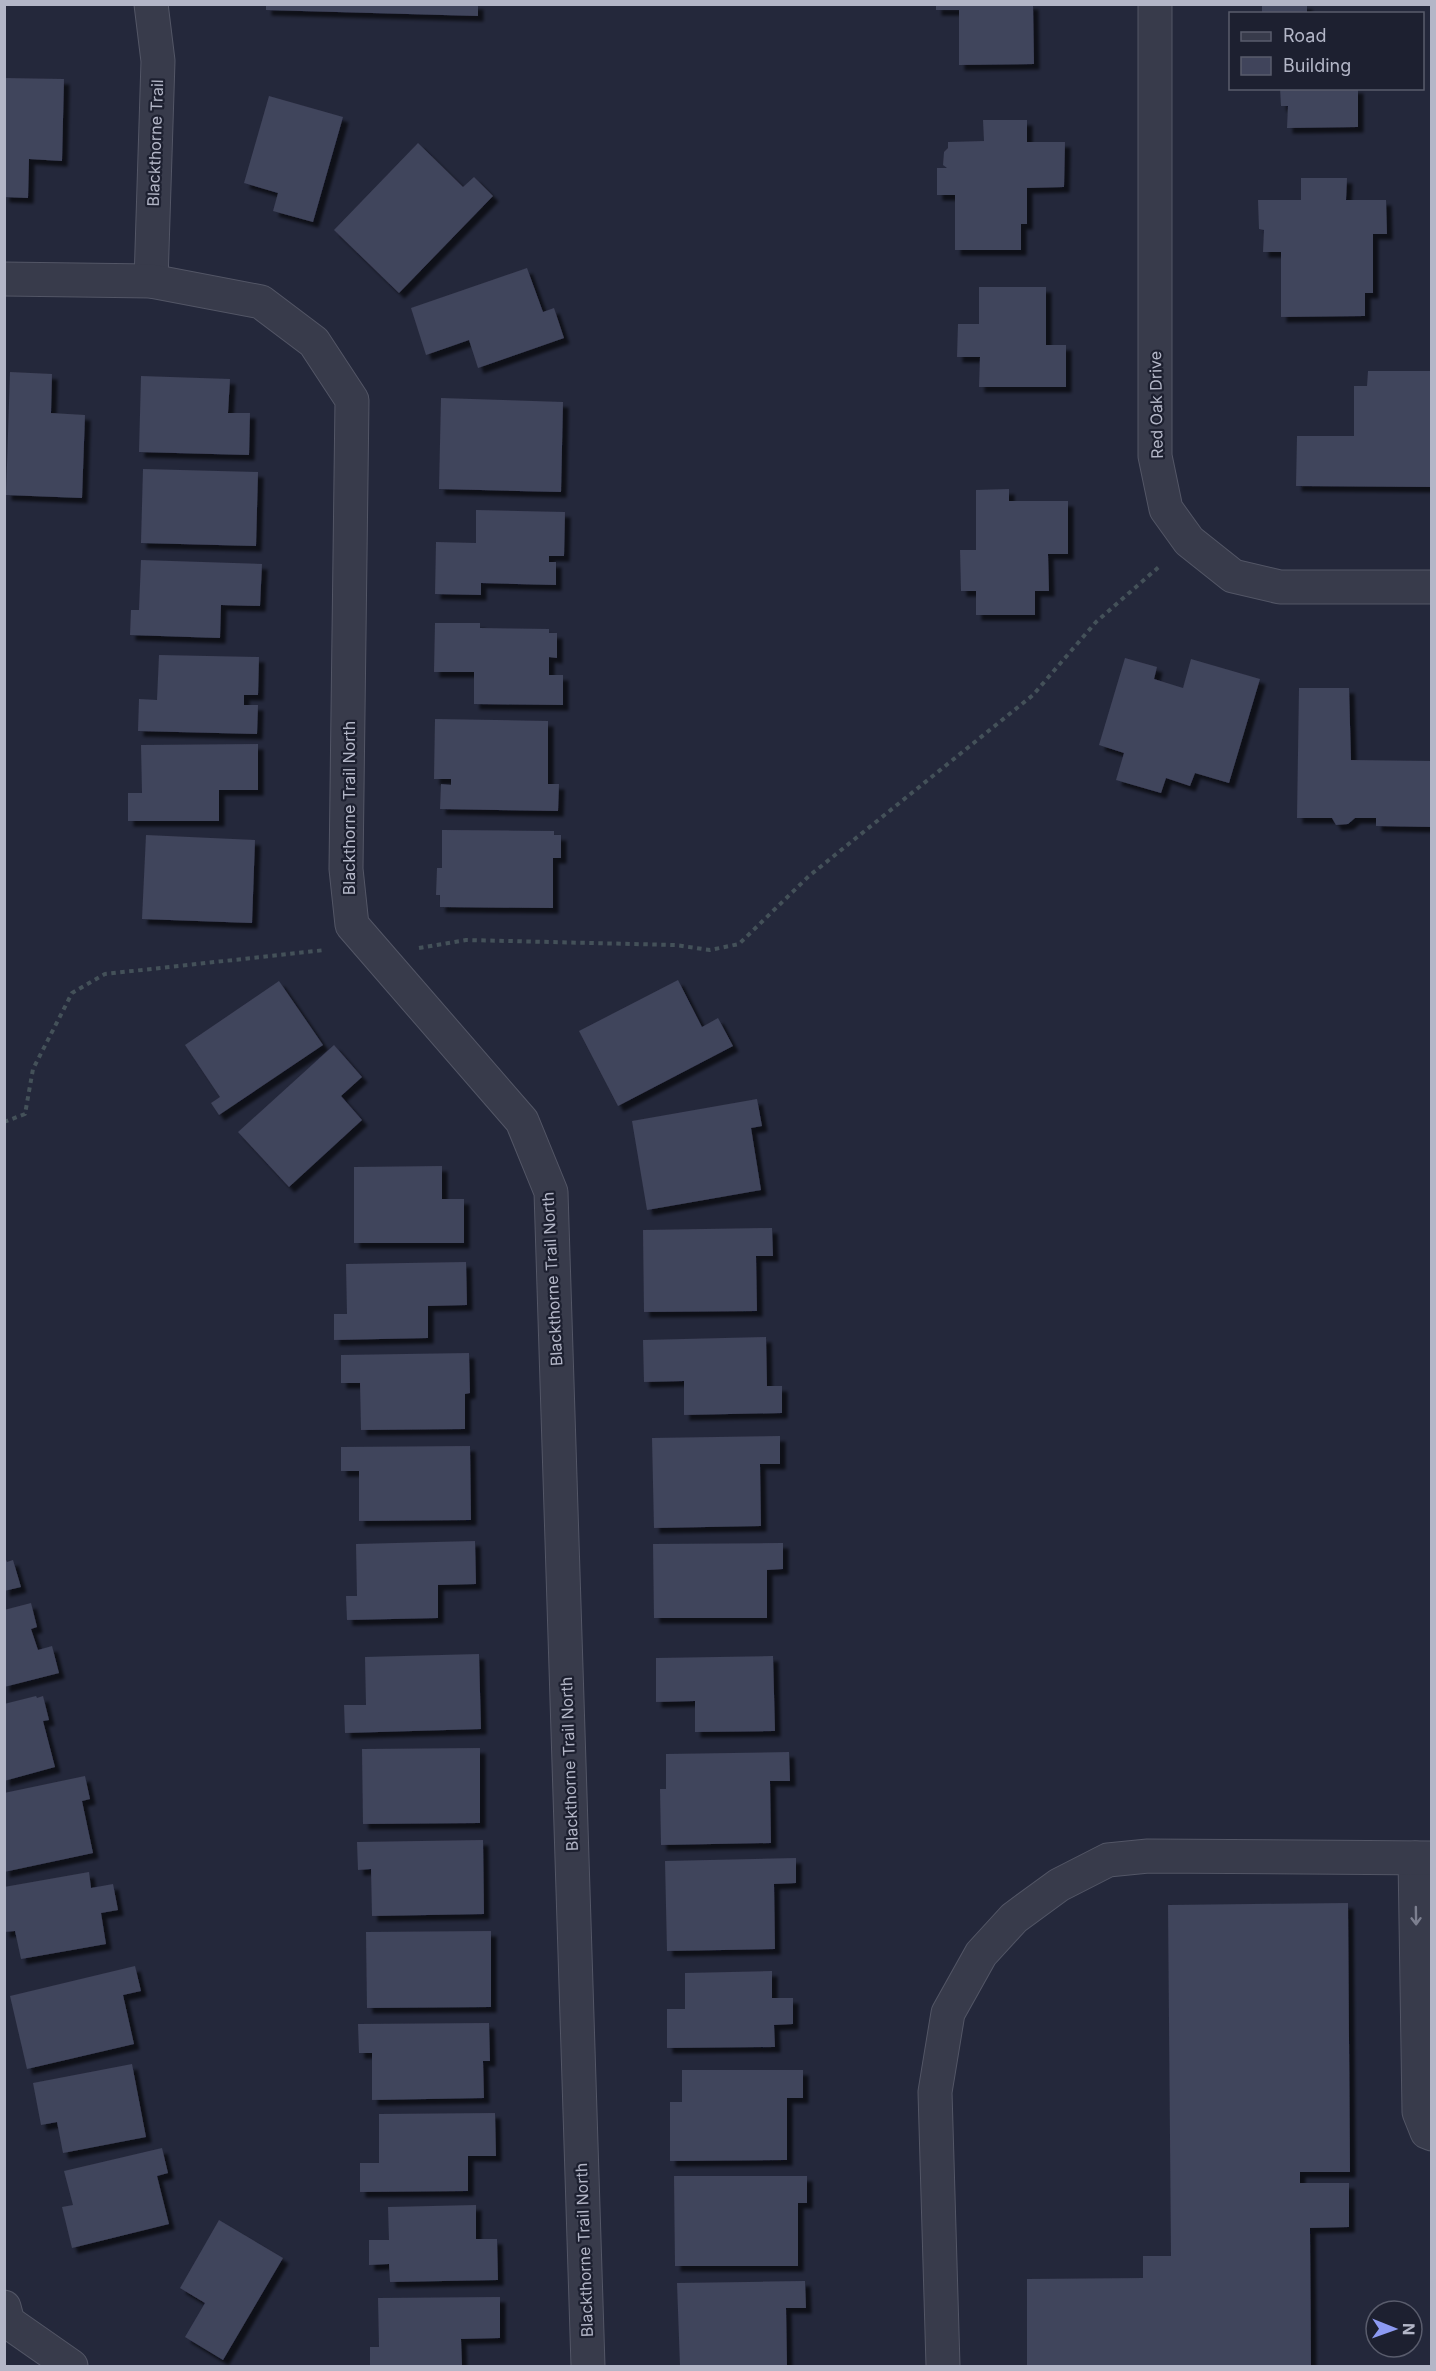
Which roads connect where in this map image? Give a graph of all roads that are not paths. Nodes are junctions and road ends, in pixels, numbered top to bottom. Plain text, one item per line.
1 (151, 4) edge
2 (1155, 4) edge
3 (4, 279) edge
4 (151, 281) junction
5 (1431, 587) edge
6 (1423, 1858) edge
7 (1431, 2134) edge
8 (4, 2307) edge
9 (71, 2367) edge
10 (588, 2367) edge
11 (943, 2367) edge

1 - 4 street, Blackthorne Trail
2 - 5 street, Red Oak Drive
3 - 4 street, Blackthorne Trail North
4 - 10 street, Blackthorne Trail North
6 -> 7 street
6 - 11 street
8 - 9 street

